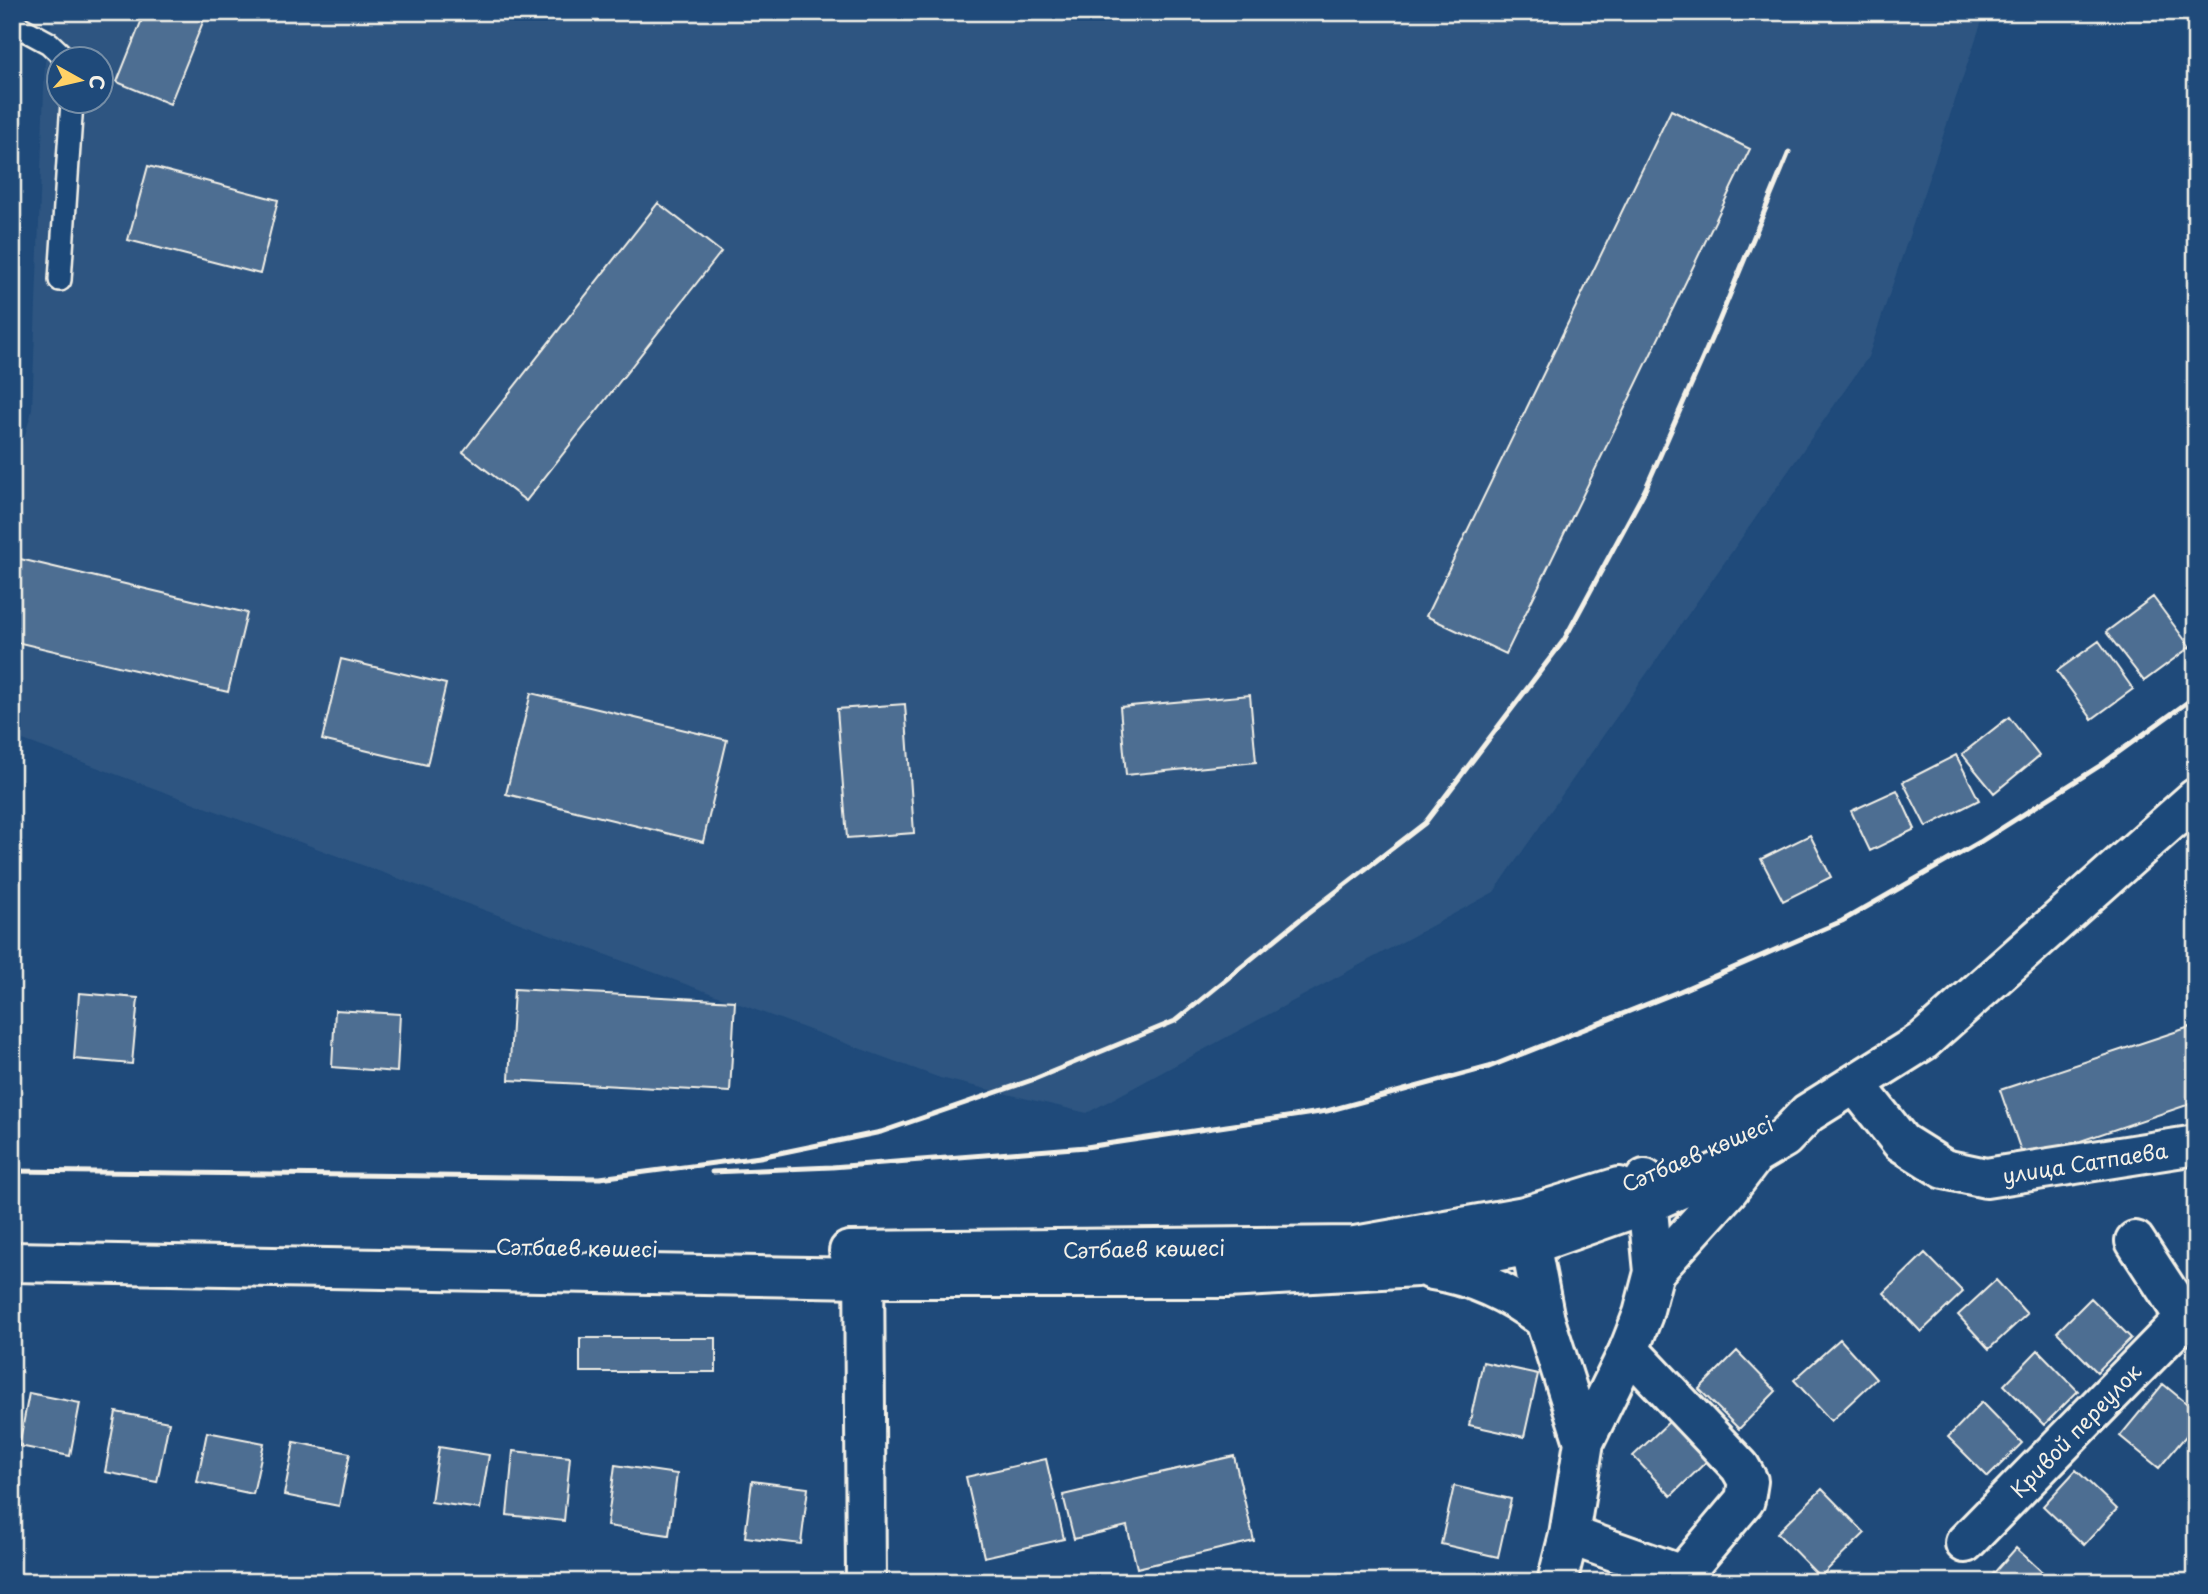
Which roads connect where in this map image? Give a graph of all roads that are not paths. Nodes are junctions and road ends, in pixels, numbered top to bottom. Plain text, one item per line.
1 (12, 23) edge
2 (52, 46) edge
3 (71, 116) edge
4 (60, 280) dead end
5 (2196, 798) edge
6 (1856, 1085) junction
7 (1808, 1113) junction
8 (2196, 1145) edge
9 (1755, 1155) junction
10 (1647, 1191) junction
11 (1528, 1230) junction
12 (12, 1239) edge
13 (2135, 1241) dead end
14 (12, 1262) edge
15 (864, 1264) junction
16 (1416, 1268) junction
17 (1654, 1272) junction
18 (1545, 1320) junction
19 (2190, 1322) edge
20 (1629, 1350) junction
21 (1584, 1442) junction
22 (1569, 1535) junction
23 (1965, 1543) dead end
24 (1688, 1578) edge
25 (866, 1582) edge
26 (1557, 1582) edge

1 - 2 lane
3 - 4 lane
5 - 6 main road
6 - 7 main road
6 - 8 main road, улица Сатпаева
7 - 9 main road, Сәтбаев көшесі
7 - 10 main road, Сәтбаев көшесі
9 - 10 main road, Сәтбаев көшесі
9 - 17 main road
10 - 11 main road, Сәтбаев көшесі
10 - 17 main road
11 - 15 main road, Сәтбаев көшесі
11 - 16 main road, Сәтбаев көшесі
11 - 18 main road
12 - 15 main road, Сәтбаев көшесі
13 - 19 main road
14 - 15 main road, Сәтбаев көшесі
15 - 16 main road, Сәтбаев көшесі
15 - 25 main road
16 - 18 main road
17 - 20 main road
18 - 21 main road
19 - 23 main road, Кривой переулок
20 - 21 main road
20 - 24 main road
21 - 22 main road
22 - 24 main road
22 - 26 main road

